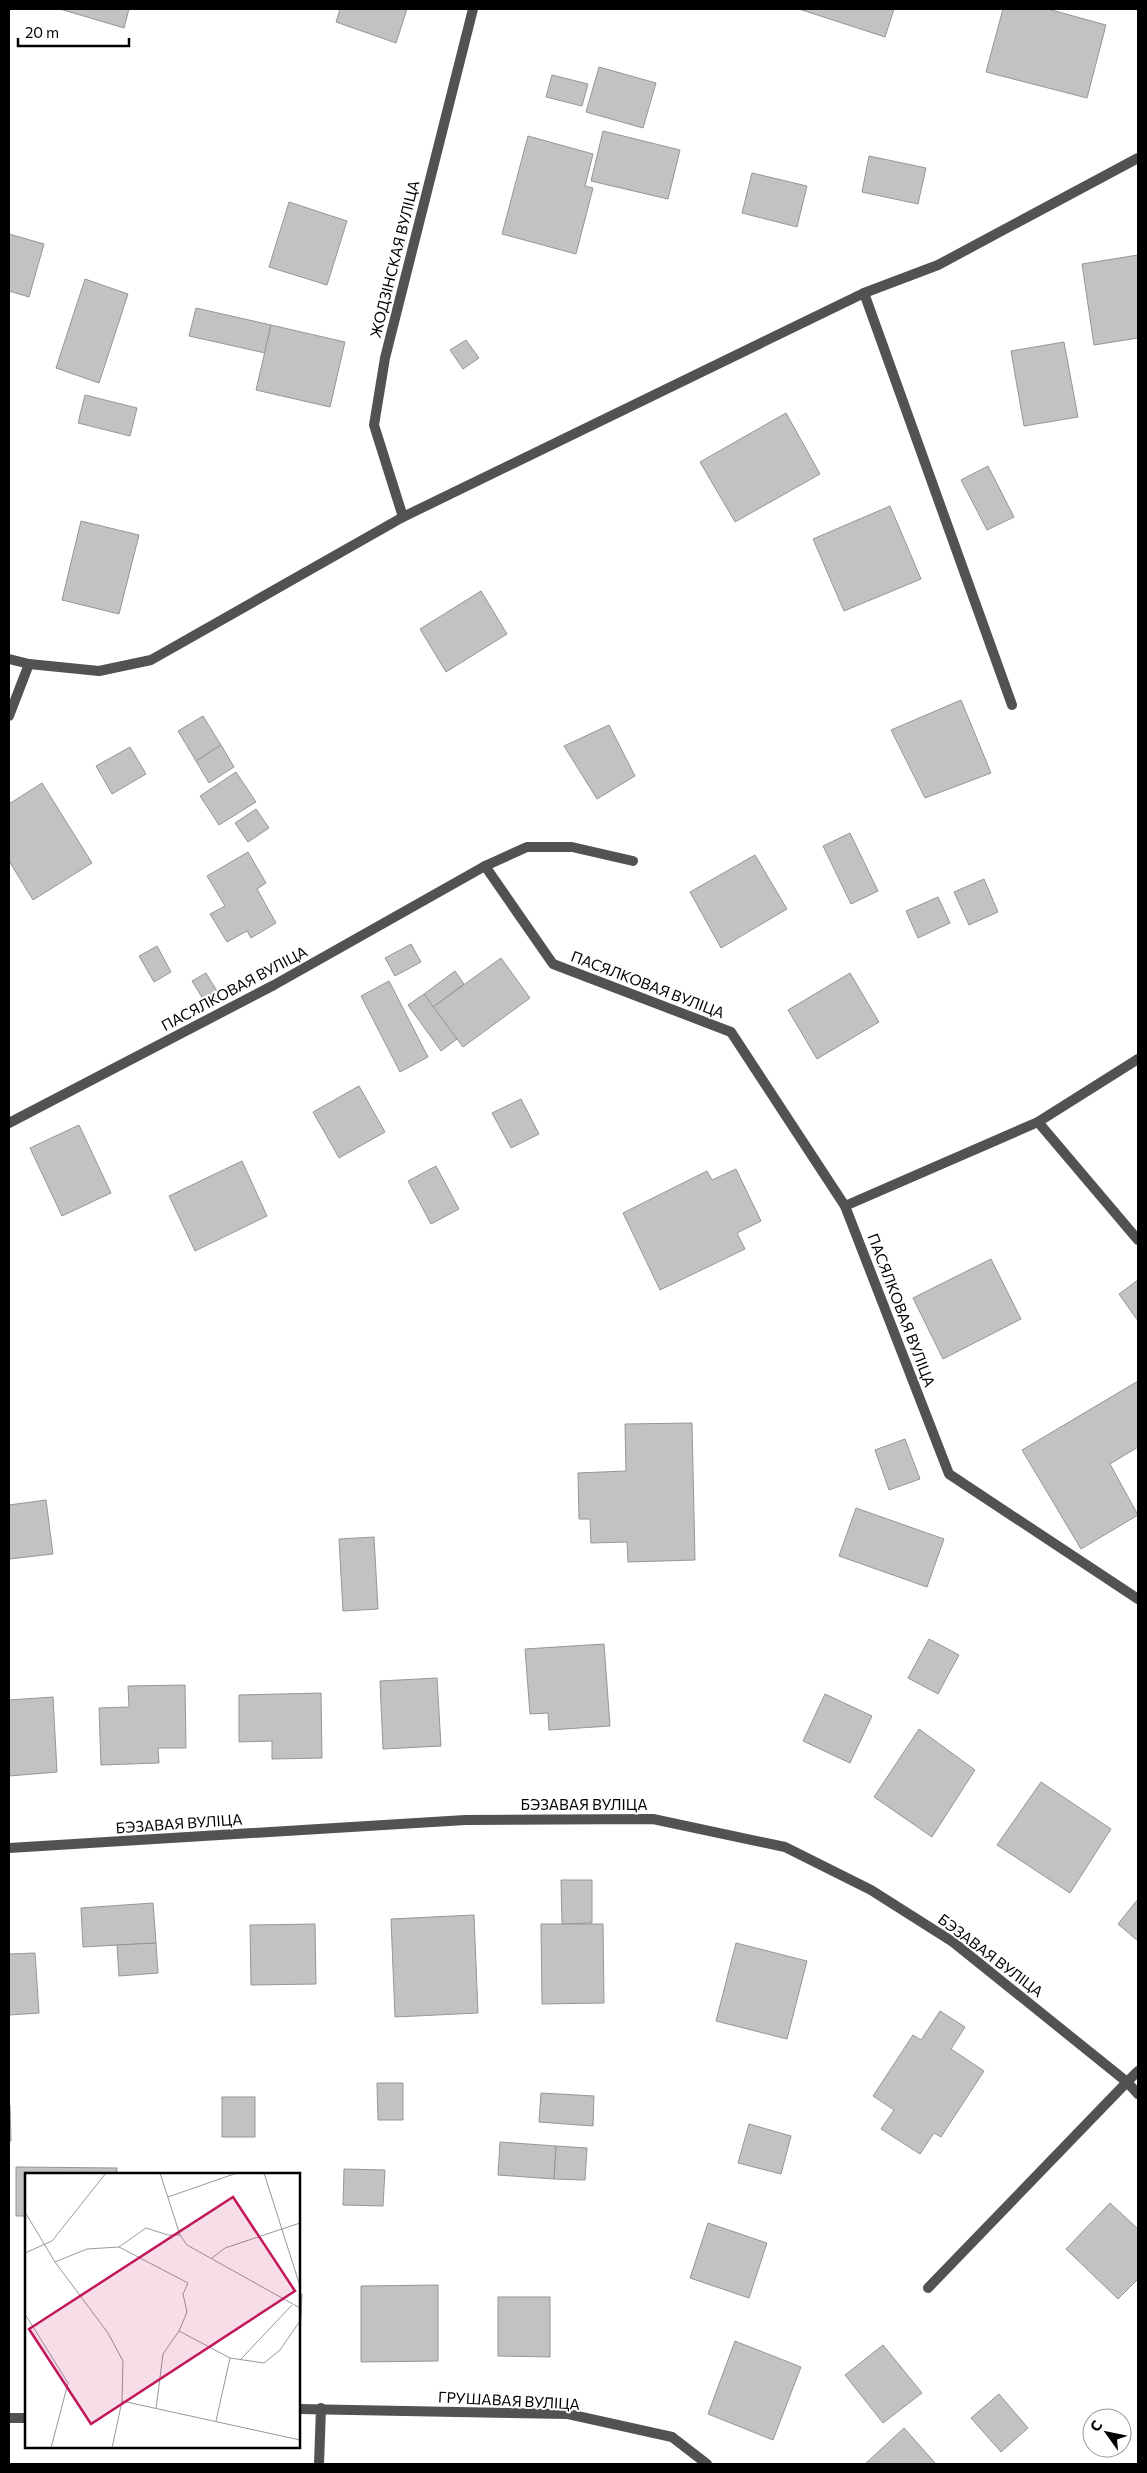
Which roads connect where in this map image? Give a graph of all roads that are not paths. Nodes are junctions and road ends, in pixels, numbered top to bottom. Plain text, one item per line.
1 (473, 9) edge
2 (1138, 158) edge
3 (864, 293) junction
4 (403, 517) junction
5 (9, 659) edge
6 (29, 664) junction
7 (1012, 705) dead end
8 (9, 716) edge
9 (633, 861) dead end
10 (485, 866) junction
11 (1138, 1059) edge
12 (1038, 1122) junction
13 (9, 1123) edge
14 (845, 1206) junction
15 (1138, 1240) edge
16 (1138, 1599) edge
17 (9, 1848) edge
18 (1138, 2071) edge
19 (1127, 2082) junction
20 (1138, 2094) edge
21 (928, 2288) dead end
22 (300, 2408) edge
23 (322, 2408) junction
24 (9, 2418) edge
25 (25, 2418) edge
26 (319, 2464) edge
27 (707, 2464) edge

1 - 4 street, ЖОДЗІНСКАЯ ВУЛІЦА
2 - 3 street
3 - 4 street
3 - 7 street
4 - 6 street
5 - 6 street
6 - 8 street
9 - 10 street
10 - 13 street, ПАСЯЛКОВАЯ ВУЛІЦА
10 - 14 street, ПАСЯЛКОВАЯ ВУЛІЦА
11 - 12 street
12 - 14 street
12 - 15 street
14 - 16 street, ПАСЯЛКОВАЯ ВУЛІЦА
17 - 19 street, БЭЗАВАЯ ВУЛІЦА
18 - 19 street
19 - 20 street, БЭЗАВАЯ ВУЛІЦА
19 - 21 street
22 - 23 street, ГРУШАВАЯ ВУЛІЦА
23 - 26 street
23 - 27 street, ГРУШАВАЯ ВУЛІЦА
24 - 25 street

